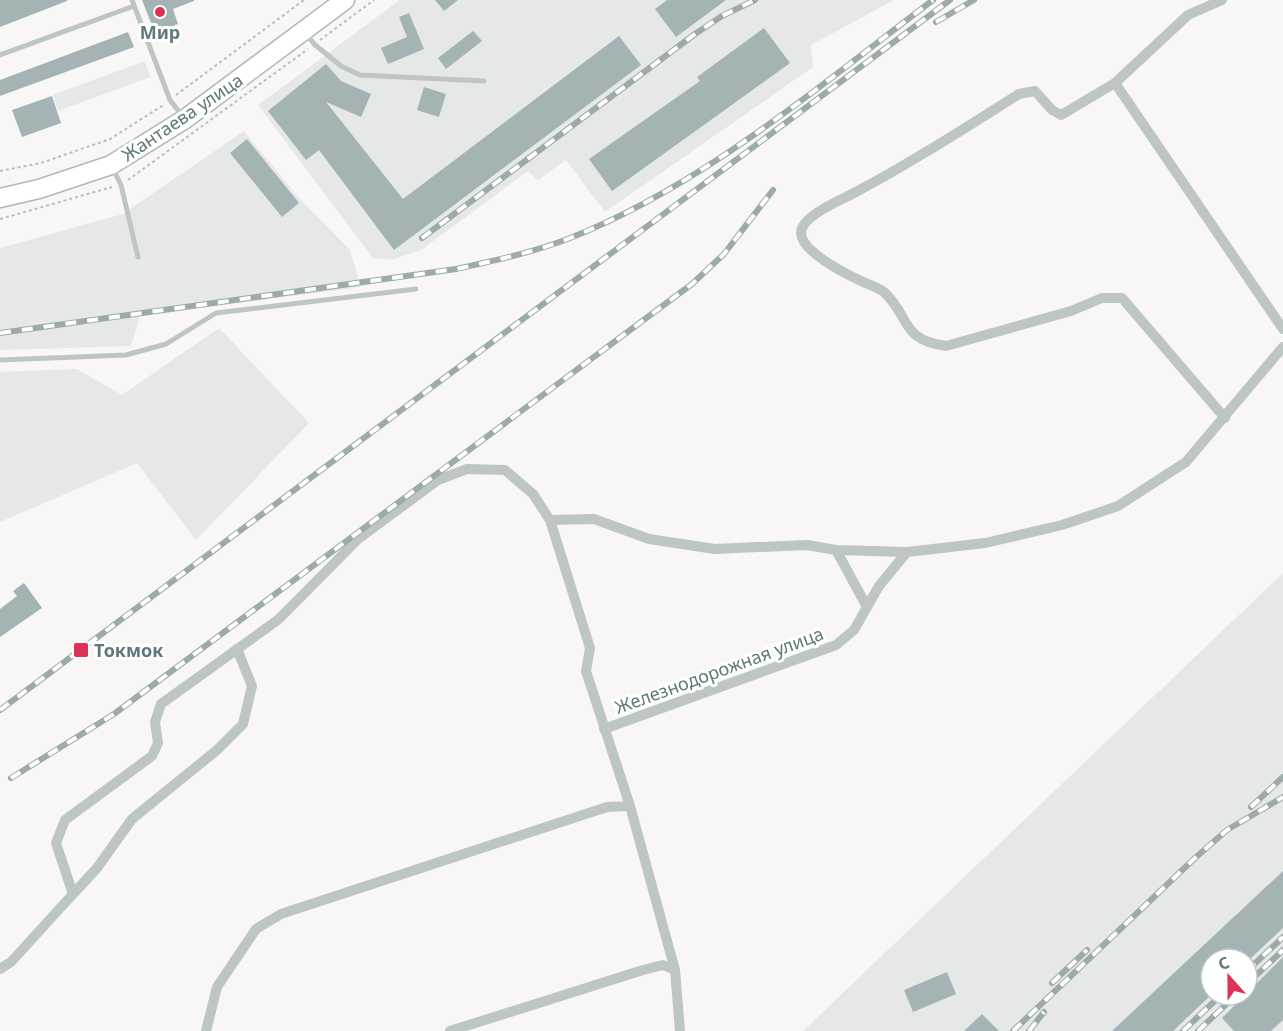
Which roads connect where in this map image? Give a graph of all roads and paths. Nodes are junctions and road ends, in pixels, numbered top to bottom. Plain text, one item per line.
1 (304, 0) edge
2 (1222, 0) edge
3 (343, 1) edge
4 (133, 3) edge
5 (304, 30) junction
6 (0, 56) edge
7 (484, 81) dead end
8 (1115, 83) junction
9 (170, 100) junction
10 (185, 119) junction
11 (111, 165) junction
12 (0, 171) edge
13 (0, 198) edge
14 (138, 257) dead end
15 (416, 289) dead end
16 (1283, 329) edge
17 (1283, 347) edge
18 (0, 360) edge
19 (1225, 418) junction
20 (550, 520) junction
21 (836, 550) junction
22 (907, 552) junction
23 (866, 605) junction
24 (237, 649) junction
25 (604, 729) junction
26 (630, 806) junction
27 (73, 894) junction
28 (0, 969) edge
29 (675, 970) junction
30 (207, 1031) edge
31 (450, 1031) edge
32 (680, 1031) edge

1 - 9 path
2 - 8 street
3 - 5 main road, Жантаева улица
4 - 6 lane
4 - 9 lane
5 - 7 lane
5 - 10 main road, Жантаева улица
8 - 16 street
8 - 19 street
9 - 10 lane
9 - 12 path
10 - 11 main road, Жантаева улица
11 - 13 main road, Жантаева улица
11 - 14 lane
15 - 18 lane
17 - 19 street
19 - 22 street
20 - 21 street
20 - 24 street, Железнодорожная улица
20 - 25 street, Железнодорожная улица
21 - 22 street
21 - 23 street
22 - 23 street, Железнодорожная улица
23 - 25 street, Железнодорожная улица
24 - 27 street
24 - 27 street, Железнодорожная улица
25 - 26 street, Железнодорожная улица
26 - 29 street, Железнодорожная улица
26 - 30 street
27 - 28 street
29 - 31 street
29 - 32 street, Железнодорожная улица

